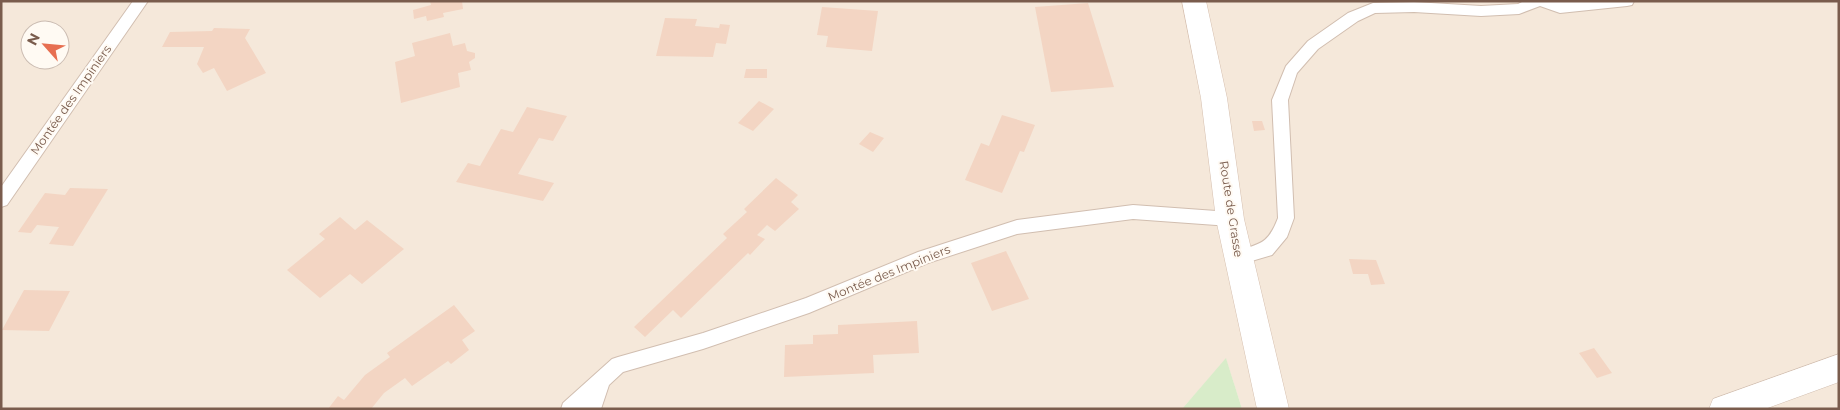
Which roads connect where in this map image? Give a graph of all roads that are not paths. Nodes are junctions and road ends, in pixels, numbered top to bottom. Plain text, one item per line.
1 (141, 1) edge
2 (1540, 1) edge
3 (1627, 1) edge
4 (1194, 3) edge
5 (22, 171) junction
6 (1, 177) edge
7 (1, 200) edge
8 (1230, 219) junction
9 (1238, 258) junction
10 (1839, 368) edge
11 (602, 380) junction
12 (570, 409) edge
13 (592, 409) edge
14 (1274, 409) edge
15 (1724, 409) edge

1 - 5 lane, Montée des Impiniers
2 - 3 lane
2 - 9 lane
4 - 8 main road, Route de Grasse
5 - 6 lane
5 - 7 lane, Montée des Impiniers
8 - 9 main road, Route de Grasse
8 - 11 lane, Montée des Impiniers
9 - 14 main road, Route de Grasse
10 - 15 main road
11 - 12 lane, Montée des Impiniers
11 - 13 lane

